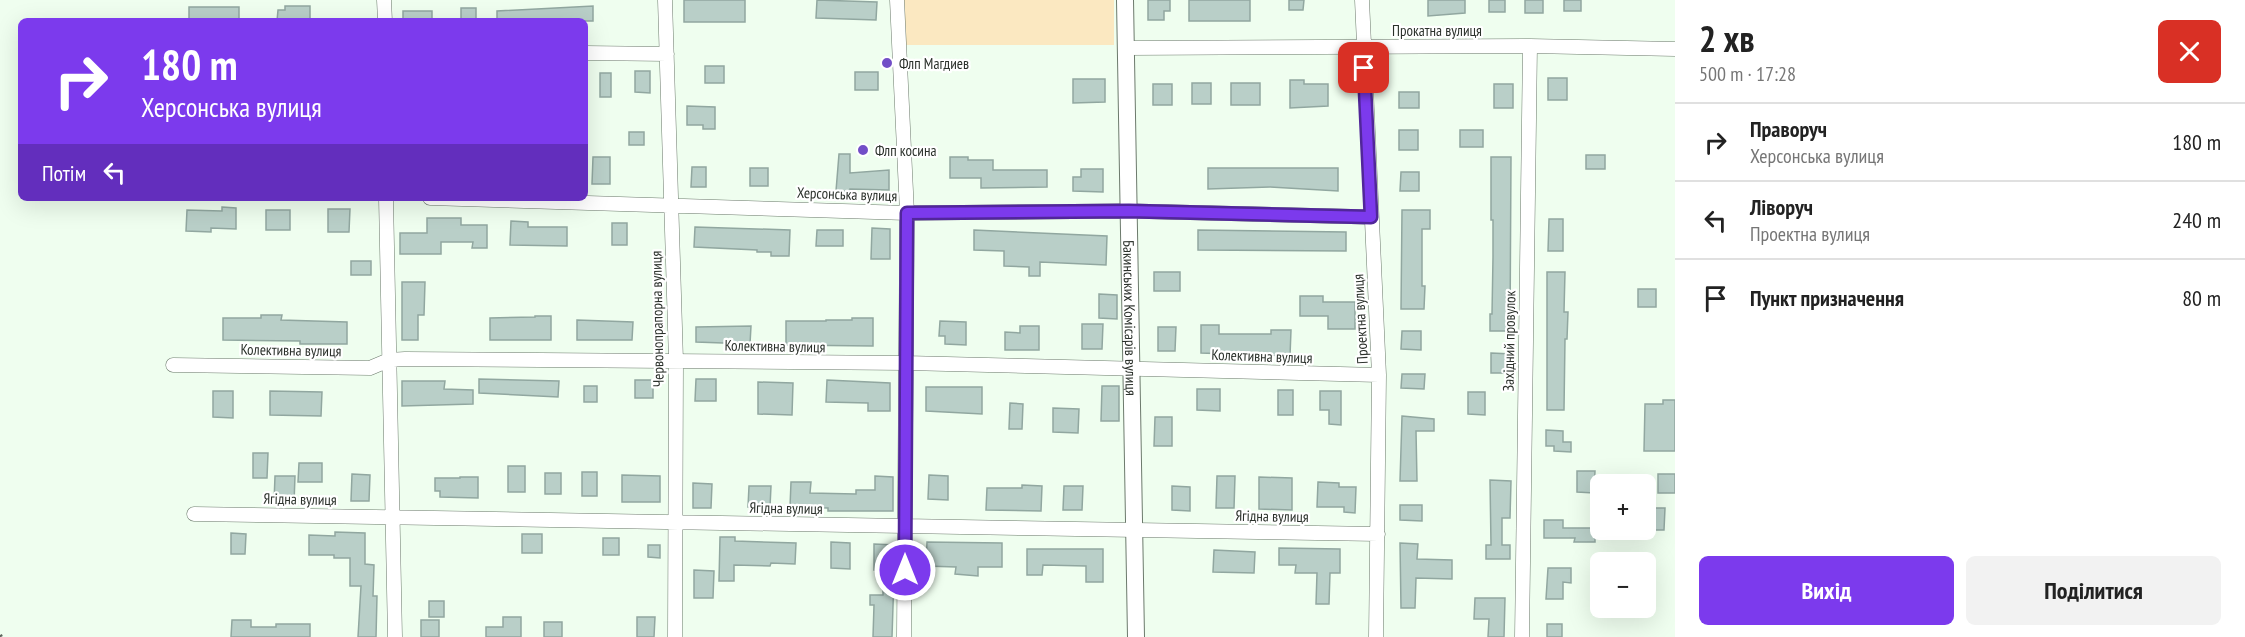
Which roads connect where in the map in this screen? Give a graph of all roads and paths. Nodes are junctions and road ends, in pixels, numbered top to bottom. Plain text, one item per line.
1 (384, 0) edge
2 (665, 0) edge
3 (897, 0) edge
4 (1125, 0) edge
5 (1362, 0) edge
6 (386, 18) edge
7 (1530, 46) junction
8 (1363, 47) junction
9 (1126, 48) junction
10 (1675, 49) edge
11 (588, 53) edge
12 (667, 54) junction
13 (386, 201) edge
14 (533, 201) edge
15 (671, 205) junction
16 (1129, 211) junction
17 (907, 213) junction
18 (1371, 217) junction
19 (389, 360) junction
20 (676, 361) junction
21 (906, 363) junction
22 (173, 365) dead end
23 (1132, 369) junction
24 (1379, 375) junction
25 (194, 514) dead end
26 (393, 517) junction
27 (677, 524) junction
28 (905, 526) junction
29 (1135, 530) junction
30 (1378, 534) junction
31 (395, 637) edge
32 (675, 637) edge
33 (904, 637) edge
34 (1136, 637) edge
35 (1376, 637) edge
36 (1522, 637) edge

1 - 6 street
2 - 12 street, Червонопрапорна вулиця
3 - 17 street
4 - 9 street, Бакинських Комісарів вулиця
5 - 8 street, Проектна вулиця
7 - 8 street, Прокатна вулиця
7 - 10 street, Прокатна вулиця
7 - 36 street, Західний провулок
8 - 9 street, Прокатна вулиця
8 - 18 street, Проектна вулиця
9 - 16 street, Бакинських Комісарів вулиця
11 - 12 street
12 - 15 street, Червонопрапорна вулиця
13 - 19 street
14 - 15 street, Херсонська вулиця
15 - 17 street, Херсонська вулиця
15 - 20 street, Червонопрапорна вулиця
16 - 17 street, Херсонська вулиця
16 - 18 street, Херсонська вулиця
16 - 23 street, Бакинських Комісарів вулиця
17 - 21 street
18 - 24 street, Проектна вулиця
19 - 20 street, Колективна вулиця
19 - 22 street, Колективна вулиця
19 - 26 street
20 - 21 street, Колективна вулиця
20 - 27 street, Червонопрапорна вулиця
21 - 23 street, Колективна вулиця
21 - 28 street
23 - 24 street, Колективна вулиця
23 - 29 street, Бакинських Комісарів вулиця
24 - 30 street, Проектна вулиця
25 - 26 street, Ягідна вулиця
26 - 27 street, Ягідна вулиця
26 - 31 street
27 - 28 street, Ягідна вулиця
27 - 32 street, Червонопрапорна вулиця
28 - 29 street, Ягідна вулиця
28 - 33 street
29 - 30 street, Ягідна вулиця
29 - 34 street, Бакинських Комісарів вулиця
30 - 35 street, Проектна вулиця

